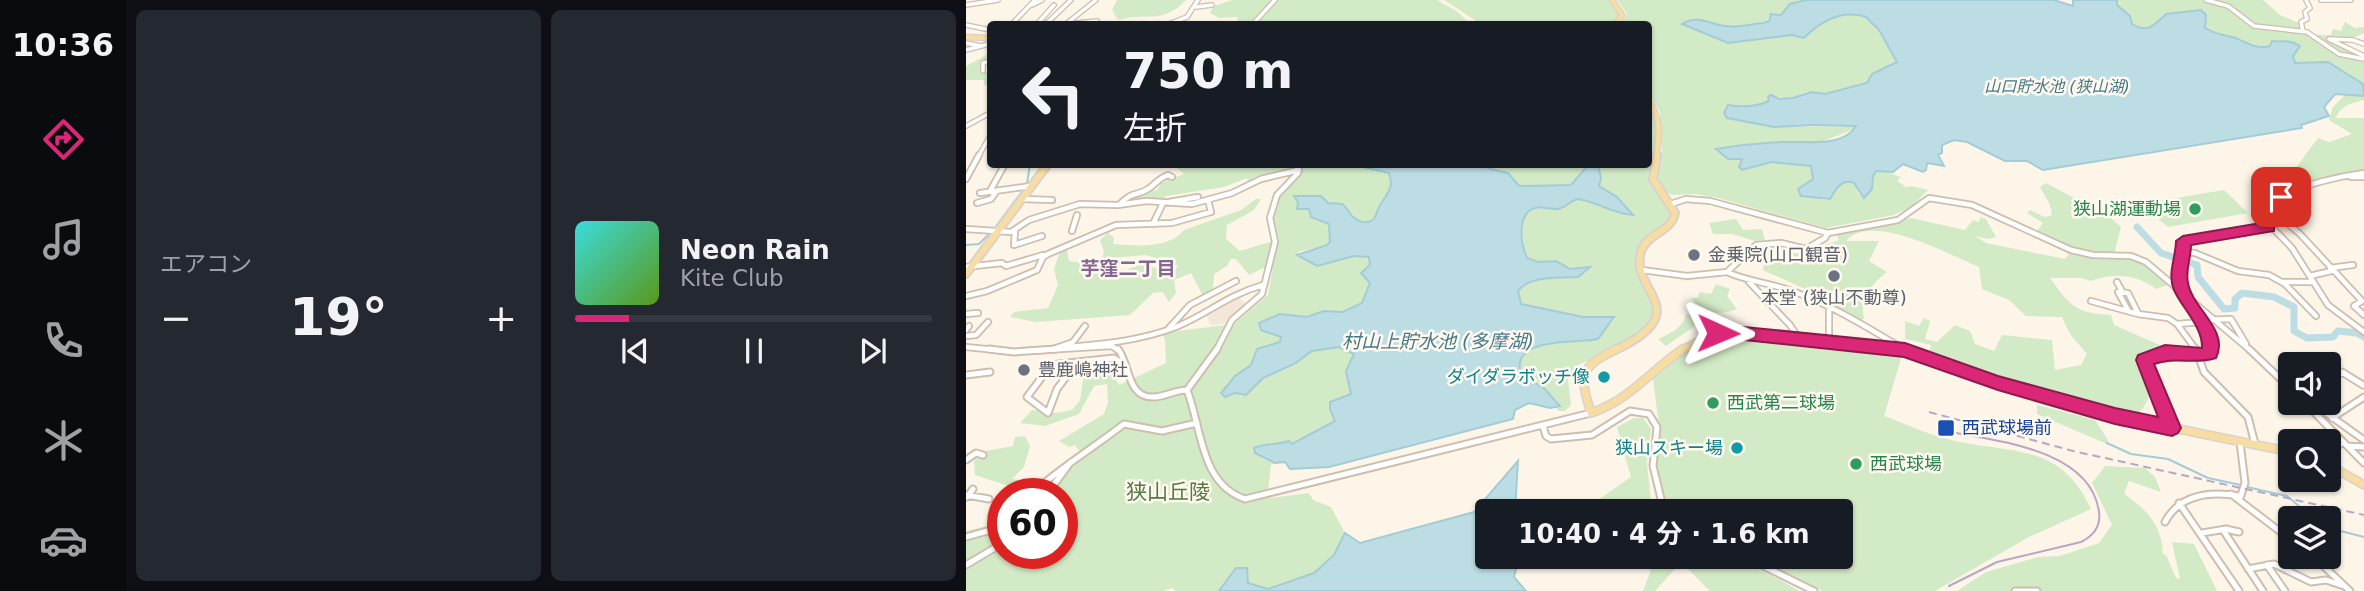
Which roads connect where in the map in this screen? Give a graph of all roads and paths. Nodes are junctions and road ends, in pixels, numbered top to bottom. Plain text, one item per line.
1 (998, 0) edge
2 (1035, 0) edge
3 (1042, 0) edge
4 (1071, 0) edge
5 (1096, 0) edge
6 (1198, 0) edge
7 (1275, 0) edge
8 (1612, 0) edge
9 (2206, 0) edge
10 (2306, 0) edge
11 (2321, 0) edge
12 (2351, 0) edge
13 (966, 5) edge
14 (1031, 5) junction
15 (1054, 5) dead end
16 (1212, 5) dead end
17 (1195, 7) junction
18 (1015, 21) edge
19 (1040, 21) edge
20 (1049, 21) edge
21 (1070, 21) edge
22 (1177, 21) edge
23 (1256, 21) edge
24 (1618, 21) edge
25 (966, 25) edge
26 (987, 29) edge
27 (2303, 31) junction
28 (966, 37) edge
29 (987, 42) edge
30 (966, 43) edge
31 (987, 43) edge
32 (987, 44) edge
33 (2364, 44) edge
34 (966, 50) edge
35 (2364, 58) edge
36 (987, 62) edge
37 (983, 71) dead end
38 (1652, 105) edge
39 (987, 115) edge
40 (966, 126) edge
41 (987, 138) edge
42 (978, 146) dead end
43 (984, 148) junction
44 (1003, 168) edge
45 (1044, 168) edge
46 (1294, 168) edge
47 (1296, 168) edge
48 (2364, 175) edge
49 (1172, 177) dead end
50 (966, 179) edge
51 (1028, 186) junction
52 (996, 191) junction
53 (990, 192) junction
54 (980, 193) dead end
55 (1198, 197) dead end
56 (2278, 198) junction
57 (1021, 199) junction
58 (1052, 200) dead end
59 (1208, 200) junction
60 (977, 203) dead end
61 (1120, 204) junction
62 (1164, 204) junction
63 (1671, 204) junction
64 (2307, 210) dead end
65 (2291, 211) junction
66 (1077, 215) dead end
67 (2268, 215) junction
68 (2280, 216) junction
69 (1153, 224) junction
70 (2269, 227) junction
71 (966, 229) edge
72 (993, 231) junction
73 (1015, 231) junction
74 (1072, 231) dead end
75 (1828, 233) junction
76 (1042, 236) dead end
77 (1045, 256) junction
78 (2182, 256) junction
79 (2353, 265) dead end
80 (967, 269) edge
81 (1642, 270) junction
82 (2330, 270) junction
83 (1727, 272) junction
84 (2310, 276) junction
85 (1236, 281) dead end
86 (1749, 282) junction
87 (2117, 282) dead end
88 (2282, 282) junction
89 (2313, 282) junction
90 (1264, 285) junction
91 (2181, 290) junction
92 (2122, 292) junction
93 (966, 296) edge
94 (2091, 301) dead end
95 (1828, 306) junction
96 (2127, 310) junction
97 (978, 313) dead end
98 (966, 314) edge
99 (2138, 314) junction
100 (2364, 315) edge
101 (2316, 316) dead end
102 (2202, 321) junction
103 (2216, 321) junction
104 (988, 322) dead end
105 (2177, 324) junction
106 (1085, 326) dead end
107 (1169, 328) junction
108 (2364, 332) edge
109 (966, 336) edge
110 (1799, 340) junction
111 (1829, 342) junction
112 (966, 347) edge
113 (2248, 348) junction
114 (1055, 350) junction
115 (1905, 350) junction
116 (2199, 356) junction
117 (1079, 360) junction
118 (1126, 365) junction
119 (990, 372) dead end
120 (2341, 373) edge
121 (966, 375) edge
122 (2278, 377) edge
123 (2363, 385) edge
124 (1187, 390) junction
125 (2364, 397) edge
126 (1590, 410) junction
127 (2317, 415) edge
128 (2328, 415) edge
129 (2332, 418) junction
130 (1197, 422) junction
131 (1543, 426) junction
132 (2172, 428) junction
133 (2239, 441) junction
134 (2364, 443) edge
135 (2255, 444) junction
136 (2345, 444) junction
137 (2341, 445) edge
138 (2278, 449) edge
139 (983, 455) dead end
140 (966, 460) edge
141 (1070, 463) junction
142 (2364, 463) edge
143 (2341, 472) edge
144 (1048, 478) edge
145 (1059, 478) edge
146 (2364, 485) edge
147 (973, 489) dead end
148 (966, 496) edge
149 (987, 499) edge
150 (1661, 499) edge
151 (2240, 499) junction
152 (2179, 503) junction
153 (2165, 522) dead end
154 (2222, 530) junction
155 (2278, 530) edge
156 (987, 531) edge
157 (2239, 532) dead end
158 (2202, 533) junction
159 (966, 537) edge
160 (987, 553) edge
161 (966, 565) edge
162 (2267, 565) junction
163 (1774, 569) edge
164 (2248, 569) junction
165 (2326, 569) edge
166 (2344, 586) junction
167 (1814, 591) edge
168 (2015, 591) edge
169 (2037, 591) edge
170 (2239, 591) edge
171 (2263, 591) edge
172 (2285, 591) edge
173 (2350, 591) edge

1 - 13 street
2 - 14 street
3 - 14 street
4 - 20 street
5 - 21 street
6 - 17 street
7 - 23 street
8 - 24 main road
9 - 27 street
10 - 27 street
11 - 12 street
14 - 18 street
15 - 19 street
16 - 17 street
17 - 22 street
25 - 26 street
27 - 35 street
28 - 29 main road
30 - 31 street
32 - 34 street
33 - 35 street
36 - 37 street
38 - 63 main road
39 - 40 street
41 - 43 street
42 - 43 street
43 - 50 street
44 - 53 street
45 - 51 main road
46 - 59 street
47 - 90 street
48 - 56 street
49 - 61 street
51 - 52 street
51 - 57 main road
52 - 53 street
52 - 60 street
53 - 54 street
55 - 62 street
56 - 65 street
56 - 67 street
57 - 58 street
57 - 72 main road
59 - 62 street
59 - 69 street
61 - 62 street
61 - 73 street
62 - 69 street
63 - 75 street
63 - 81 main road
64 - 65 street
65 - 68 street
66 - 74 street
67 - 68 street
67 - 70 street
68 - 82 street
69 - 77 street
70 - 78 street
70 - 84 street
71 - 72 street
72 - 73 street
72 - 80 main road
73 - 76 street
75 - 83 street
75 - 91 street
77 - 80 street
77 - 93 street
78 - 88 street
78 - 91 street
79 - 82 street
81 - 83 street
81 - 126 main road
82 - 84 street
82 - 100 street
83 - 86 street
84 - 89 street
85 - 107 street
86 - 95 street
86 - 110 street
87 - 92 street
88 - 89 street
88 - 101 street
89 - 108 street
90 - 107 street
90 - 124 street
91 - 102 street
91 - 103 street
92 - 96 street
92 - 99 street
94 - 96 street
95 - 111 street
95 - 115 street
96 - 99 street
97 - 98 street
99 - 105 street
102 - 103 street
102 - 105 street
102 - 116 street
103 - 113 street
103 - 113 street
104 - 109 street
105 - 116 street
106 - 114 street
107 - 114 street
110 - 111 main road
110 - 126 main road
111 - 115 main road
112 - 114 street
113 - 122 street
114 - 118 street
115 - 132 main road
116 - 132 street
116 - 135 street
117 - 117 street
117 - 118 street
118 - 124 street
119 - 121 street
120 - 123 street
124 - 130 street
125 - 129 street
126 - 131 street
127 - 136 street
128 - 129 street
129 - 134 street
130 - 131 street
130 - 141 street
131 - 150 street
132 - 133 main road
133 - 135 main road
133 - 151 street
134 - 136 street
135 - 138 main road
136 - 137 street
136 - 142 street
139 - 140 street
141 - 144 street
141 - 145 street
143 - 146 main road
147 - 148 street
148 - 149 street
151 - 152 street
151 - 155 street
152 - 153 street
152 - 158 street
154 - 157 street
154 - 158 street
154 - 164 street
156 - 159 street
158 - 170 street
160 - 161 street
162 - 164 street
162 - 166 street
162 - 172 street
163 - 167 street
164 - 171 street
165 - 166 street
166 - 173 street
168 - 169 street

